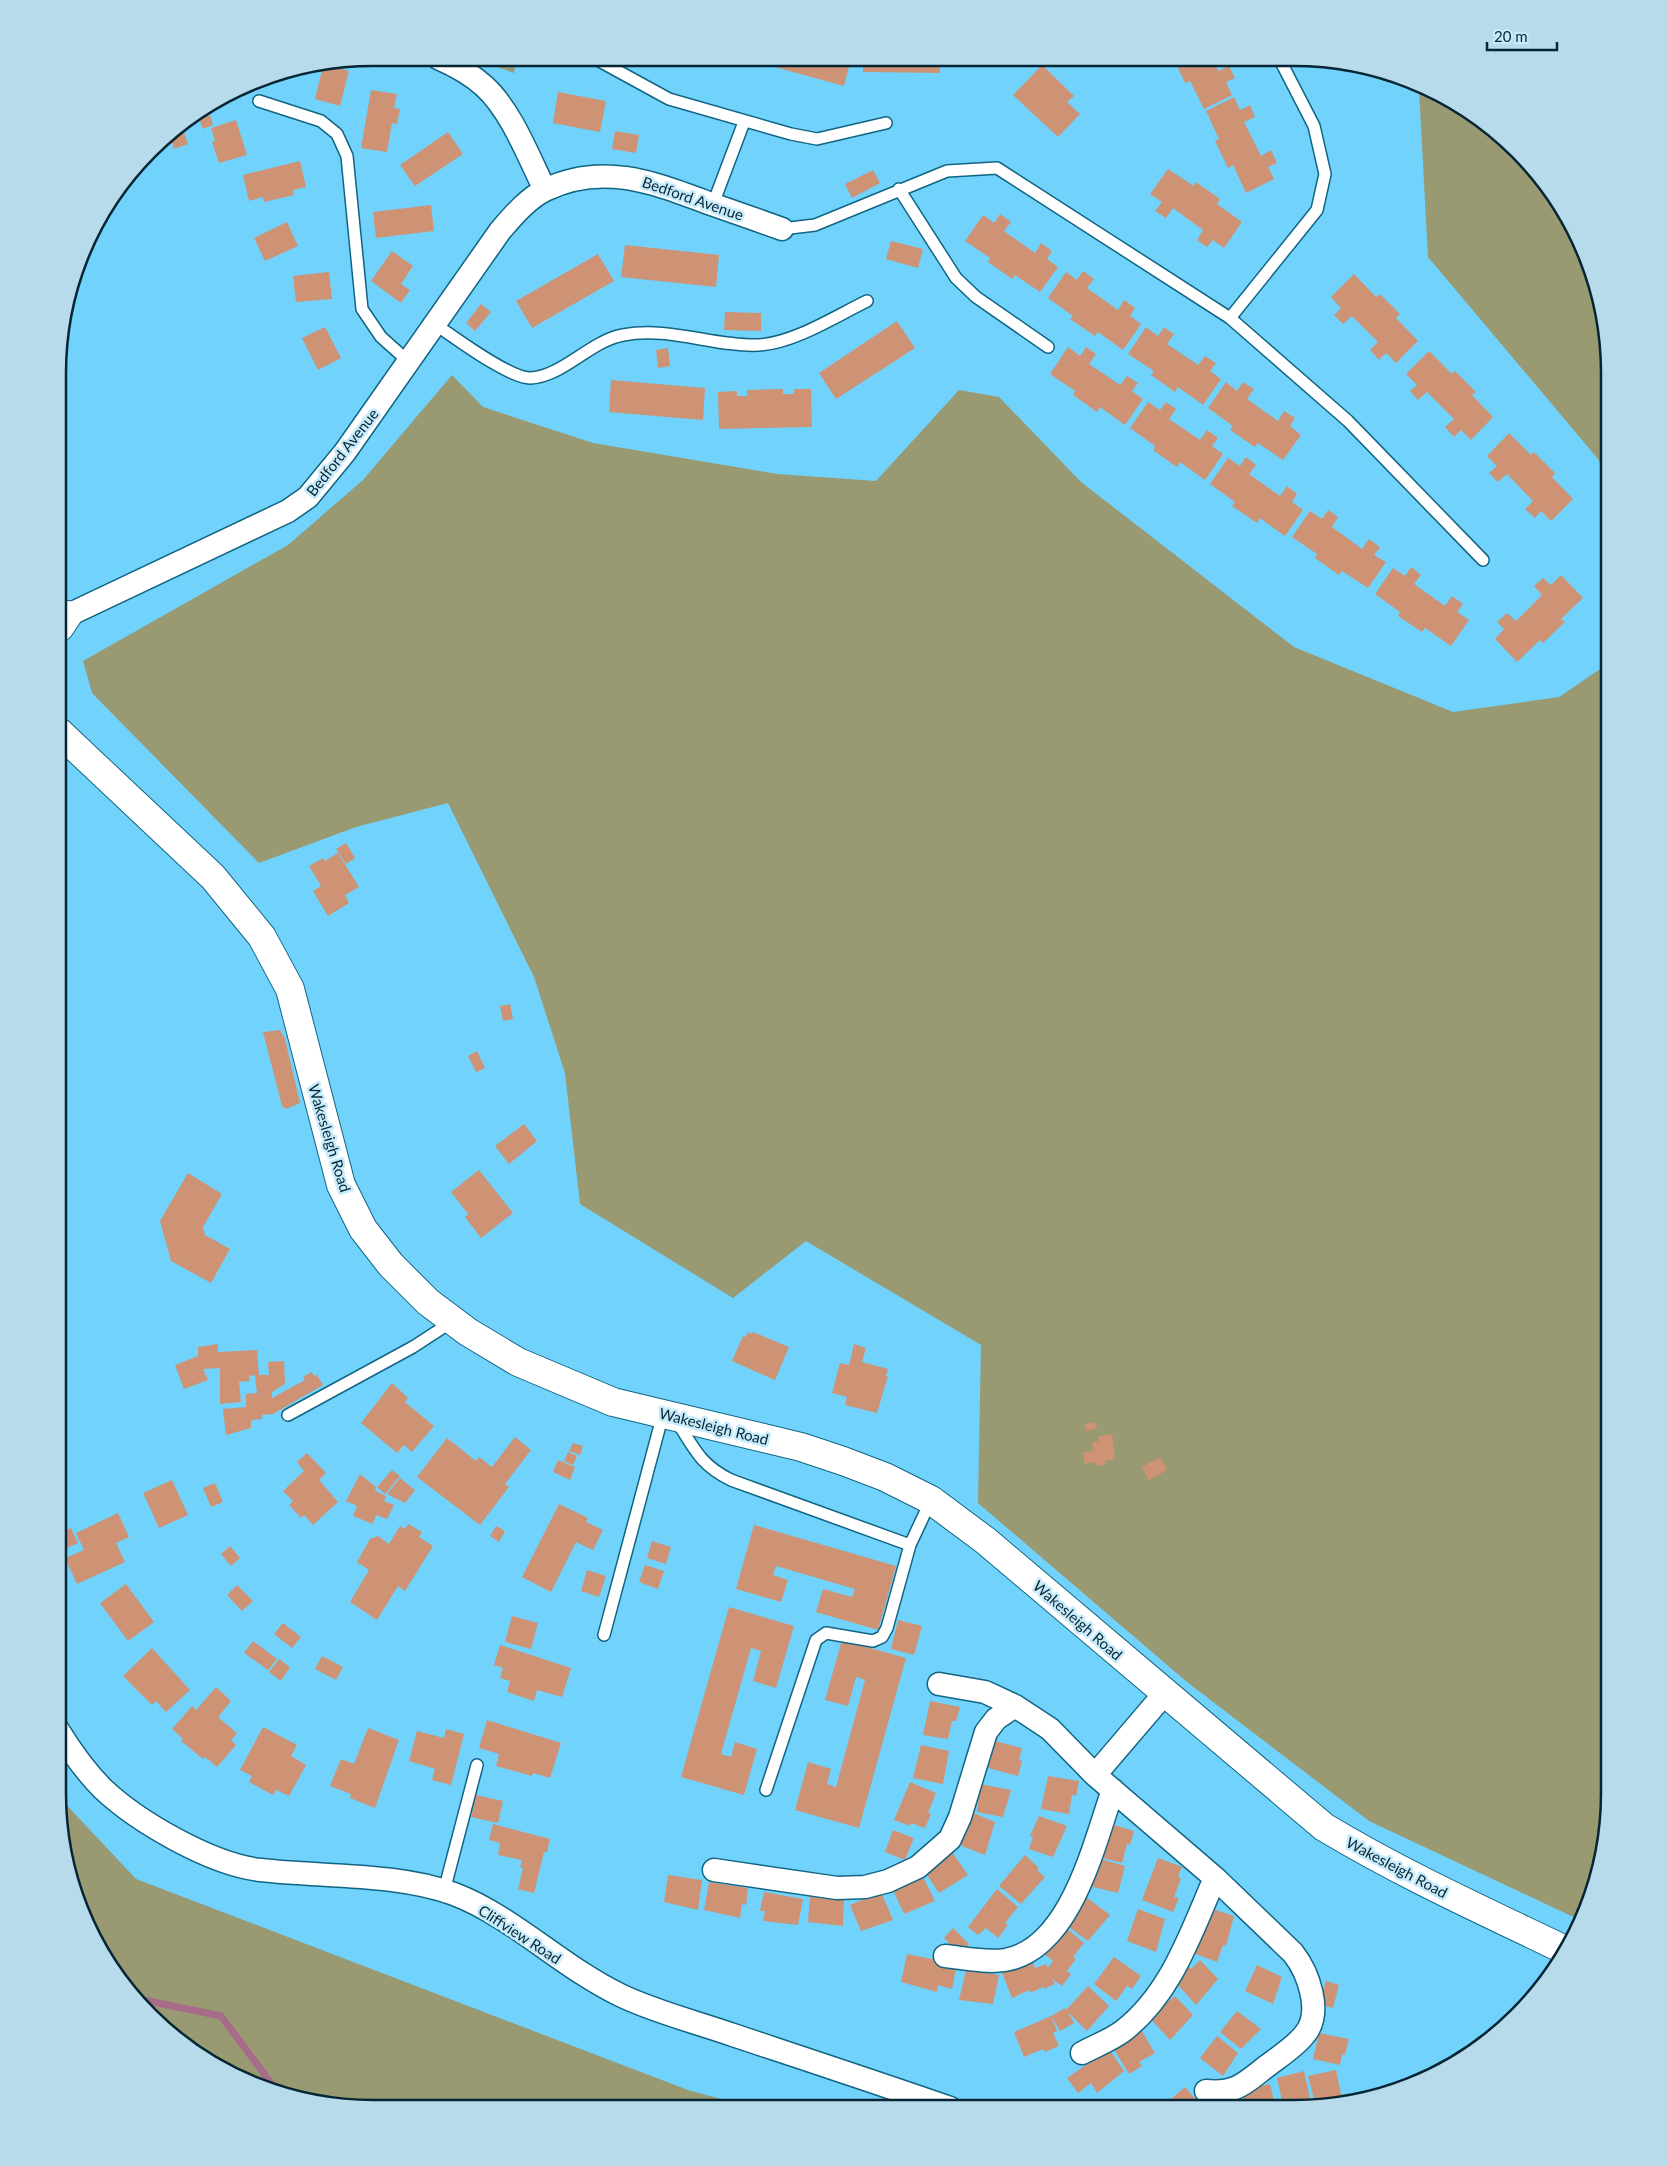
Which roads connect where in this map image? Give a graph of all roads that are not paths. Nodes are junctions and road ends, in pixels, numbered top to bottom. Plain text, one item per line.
1 (453, 66) edge
2 (609, 66) edge
3 (1283, 66) edge
4 (259, 102) dead end
5 (744, 122) junction
6 (886, 123) dead end
7 (898, 189) junction
8 (545, 190) junction
9 (713, 204) junction
10 (782, 229) joint
11 (867, 301) dead end
12 (1230, 318) junction
13 (435, 324) junction
14 (1048, 347) dead end
15 (409, 362) junction
16 (1483, 560) dead end
17 (66, 618) edge
18 (66, 738) edge
19 (453, 1321) junction
20 (288, 1415) dead end
21 (669, 1415) junction
22 (931, 1500) junction
23 (910, 1545) junction
24 (604, 1634) dead end
25 (939, 1684) dead end
26 (1165, 1693) junction
27 (1015, 1706) junction
28 (66, 1742) edge
29 (477, 1765) dead end
30 (1095, 1775) junction
31 (766, 1790) dead end
32 (1113, 1790) junction
33 (714, 1870) dead end
34 (1215, 1878) junction
35 (444, 1892) junction
36 (1559, 1947) edge
37 (944, 1956) dead end
38 (1082, 2053) dead end
39 (1206, 2090) dead end
40 (926, 2100) edge

1 - 8 street
2 - 5 lane
3 - 12 lane
4 - 15 lane
5 - 6 lane
5 - 9 lane
7 - 10 lane
7 - 12 lane
7 - 14 lane
8 - 9 street, Bedford Avenue
8 - 13 street, Bedford Avenue
9 - 10 street, Bedford Avenue
11 - 13 lane
12 - 16 lane
13 - 15 street, Bedford Avenue
15 - 17 street, Bedford Avenue
18 - 19 main road, Wakesleigh Road
19 - 20 lane
19 - 21 main road, Wakesleigh Road
21 - 22 main road, Wakesleigh Road
21 - 23 lane
21 - 24 lane
22 - 23 lane
22 - 26 main road, Wakesleigh Road
23 - 31 lane
25 - 27 street
26 - 30 street
26 - 36 main road, Wakesleigh Road
27 - 30 street
27 - 33 street
28 - 35 street, Cliffview Road
29 - 35 lane
30 - 32 street
32 - 34 street
32 - 37 street
34 - 38 street
34 - 39 street
35 - 40 street, Cliffview Road

